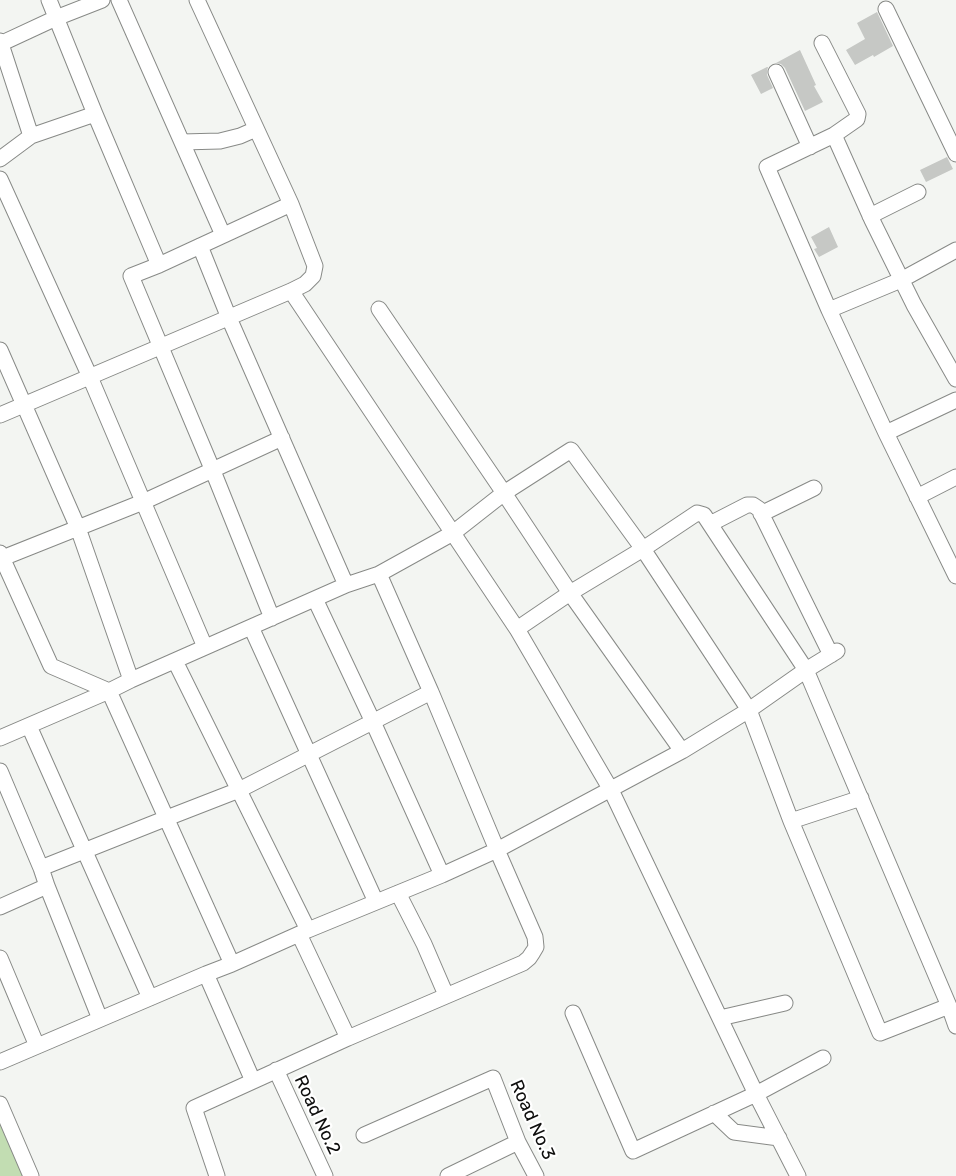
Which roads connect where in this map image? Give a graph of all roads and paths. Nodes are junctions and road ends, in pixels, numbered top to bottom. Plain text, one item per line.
1 (49, 0) edge
2 (102, 0) edge
3 (119, 0) edge
4 (197, 0) edge
5 (886, 9) dead end
6 (56, 18) junction
7 (0, 43) edge
8 (822, 44) dead end
9 (776, 72) dead end
10 (94, 114) junction
11 (256, 129) junction
12 (834, 134) junction
13 (31, 136) junction
14 (182, 142) junction
15 (810, 146) junction
16 (956, 154) edge
17 (0, 159) edge
18 (0, 179) edge
19 (918, 192) dead end
20 (291, 204) junction
21 (870, 216) junction
22 (223, 235) junction
23 (200, 246) junction
24 (956, 250) edge
25 (159, 266) junction
26 (901, 280) junction
27 (291, 291) junction
28 (379, 309) dead end
29 (829, 310) junction
30 (229, 318) junction
31 (160, 347) junction
32 (0, 350) edge
33 (90, 377) junction
34 (956, 380) edge
35 (956, 400) edge
36 (24, 405) junction
37 (0, 415) edge
38 (886, 434) junction
39 (282, 438) junction
40 (213, 471) junction
41 (956, 477) edge
42 (814, 488) dead end
43 (504, 493) junction
44 (917, 497) junction
45 (143, 502) junction
46 (761, 514) junction
47 (710, 524) junction
48 (78, 528) junction
49 (453, 533) junction
50 (643, 549) junction
51 (1, 557) edge
52 (955, 569) edge
53 (379, 574) junction
54 (346, 585) junction
55 (570, 593) junction
56 (315, 599) junction
57 (272, 618) junction
58 (251, 627) junction
59 (518, 629) junction
60 (205, 647) junction
61 (175, 661) junction
62 (806, 670) junction
63 (131, 680) junction
64 (109, 691) junction
65 (431, 692) junction
66 (749, 710) junction
67 (373, 722) junction
68 (29, 726) junction
69 (0, 738) edge
70 (682, 751) junction
71 (309, 755) junction
72 (0, 771) edge
73 (239, 790) junction
74 (611, 790) junction
75 (860, 798) junction
76 (167, 818) junction
77 (791, 821) junction
78 (497, 850) junction
79 (85, 851) junction
80 (42, 868) junction
81 (442, 875) junction
82 (47, 886) junction
83 (398, 893) junction
84 (376, 902) junction
85 (0, 908) edge
86 (303, 932) junction
87 (0, 958) edge
88 (232, 964) junction
89 (206, 974) junction
90 (446, 995) junction
91 (150, 998) junction
92 (784, 1003) dead end
93 (949, 1006) junction
94 (573, 1013) dead end
95 (720, 1018) junction
96 (100, 1019) junction
97 (956, 1026) edge
98 (348, 1038) junction
99 (37, 1046) junction
100 (823, 1058) dead end
101 (0, 1062) edge
102 (276, 1070) junction
103 (253, 1081) junction
104 (756, 1094) junction
105 (0, 1104) edge
106 (714, 1113) junction
107 (364, 1135) dead end
108 (779, 1138) junction
109 (518, 1142) junction
110 (30, 1176) edge
111 (217, 1176) edge
112 (325, 1176) edge
113 (448, 1176) edge
114 (536, 1176) edge
115 (798, 1176) edge

1 - 6 street
2 - 6 street
3 - 14 street
4 - 11 street
5 - 16 street
6 - 7 street
6 - 10 street
7 - 13 street
8 - 12 street
9 - 15 street
10 - 13 street
10 - 25 street
11 - 14 street
11 - 20 street
12 - 15 street
12 - 21 street
13 - 17 street
14 - 22 street
15 - 29 street
18 - 33 street
19 - 21 street
20 - 22 street
20 - 27 street
21 - 26 street
22 - 23 street
23 - 25 street
23 - 30 street
24 - 26 street
25 - 31 street
26 - 29 street
26 - 34 street
27 - 30 street
27 - 49 street
28 - 43 street
29 - 38 street
30 - 31 street
30 - 39 street
31 - 33 street
31 - 40 street
32 - 36 street
33 - 36 street
33 - 45 street
35 - 38 street
36 - 37 street
36 - 48 street
38 - 44 street
39 - 40 street
39 - 54 street
40 - 45 street
40 - 57 street
41 - 44 street
42 - 46 street
43 - 49 street
43 - 50 street
43 - 55 street
44 - 52 street
45 - 48 street
45 - 60 street
46 - 47 street
46 - 62 street
47 - 50 street
47 - 62 street
48 - 51 street
48 - 63 street
49 - 53 street
49 - 59 street
50 - 55 street
50 - 66 street
51 - 64 street
53 - 54 street
53 - 65 street
54 - 56 street
55 - 59 street
55 - 70 street
56 - 57 street
56 - 67 street
57 - 58 street
58 - 60 street
58 - 71 street
59 - 74 street
60 - 61 street
61 - 63 street
61 - 73 street
62 - 66 street
62 - 75 street
63 - 64 street
64 - 68 street
64 - 76 street
65 - 67 street
65 - 78 street
66 - 70 street
66 - 77 street
67 - 71 street
67 - 81 street
68 - 69 street
68 - 79 street
70 - 74 street
71 - 73 street
71 - 84 street
72 - 80 street
73 - 76 street
73 - 86 street
74 - 78 street
74 - 95 street
75 - 77 street
75 - 93 street
76 - 79 street
76 - 88 street
77 - 93 street
78 - 81 street
78 - 90 street
79 - 80 street
79 - 91 street
80 - 82 street
81 - 83 street
82 - 85 street
82 - 96 street
83 - 84 street
83 - 90 street
84 - 86 street
86 - 88 street
86 - 98 street
87 - 99 street
88 - 89 street
89 - 91 street
89 - 103 street
90 - 98 street
91 - 96 street
92 - 95 street
93 - 97 street
94 - 106 street
95 - 104 street
96 - 99 street
98 - 102 street
99 - 101 street
100 - 104 street
102 - 103 street
102 - 112 street, Road No.2
103 - 111 street
104 - 106 street
104 - 108 street
105 - 110 street
106 - 108 street
107 - 109 street, Road No.3
108 - 115 street
109 - 113 street
109 - 114 street, Road No.3

